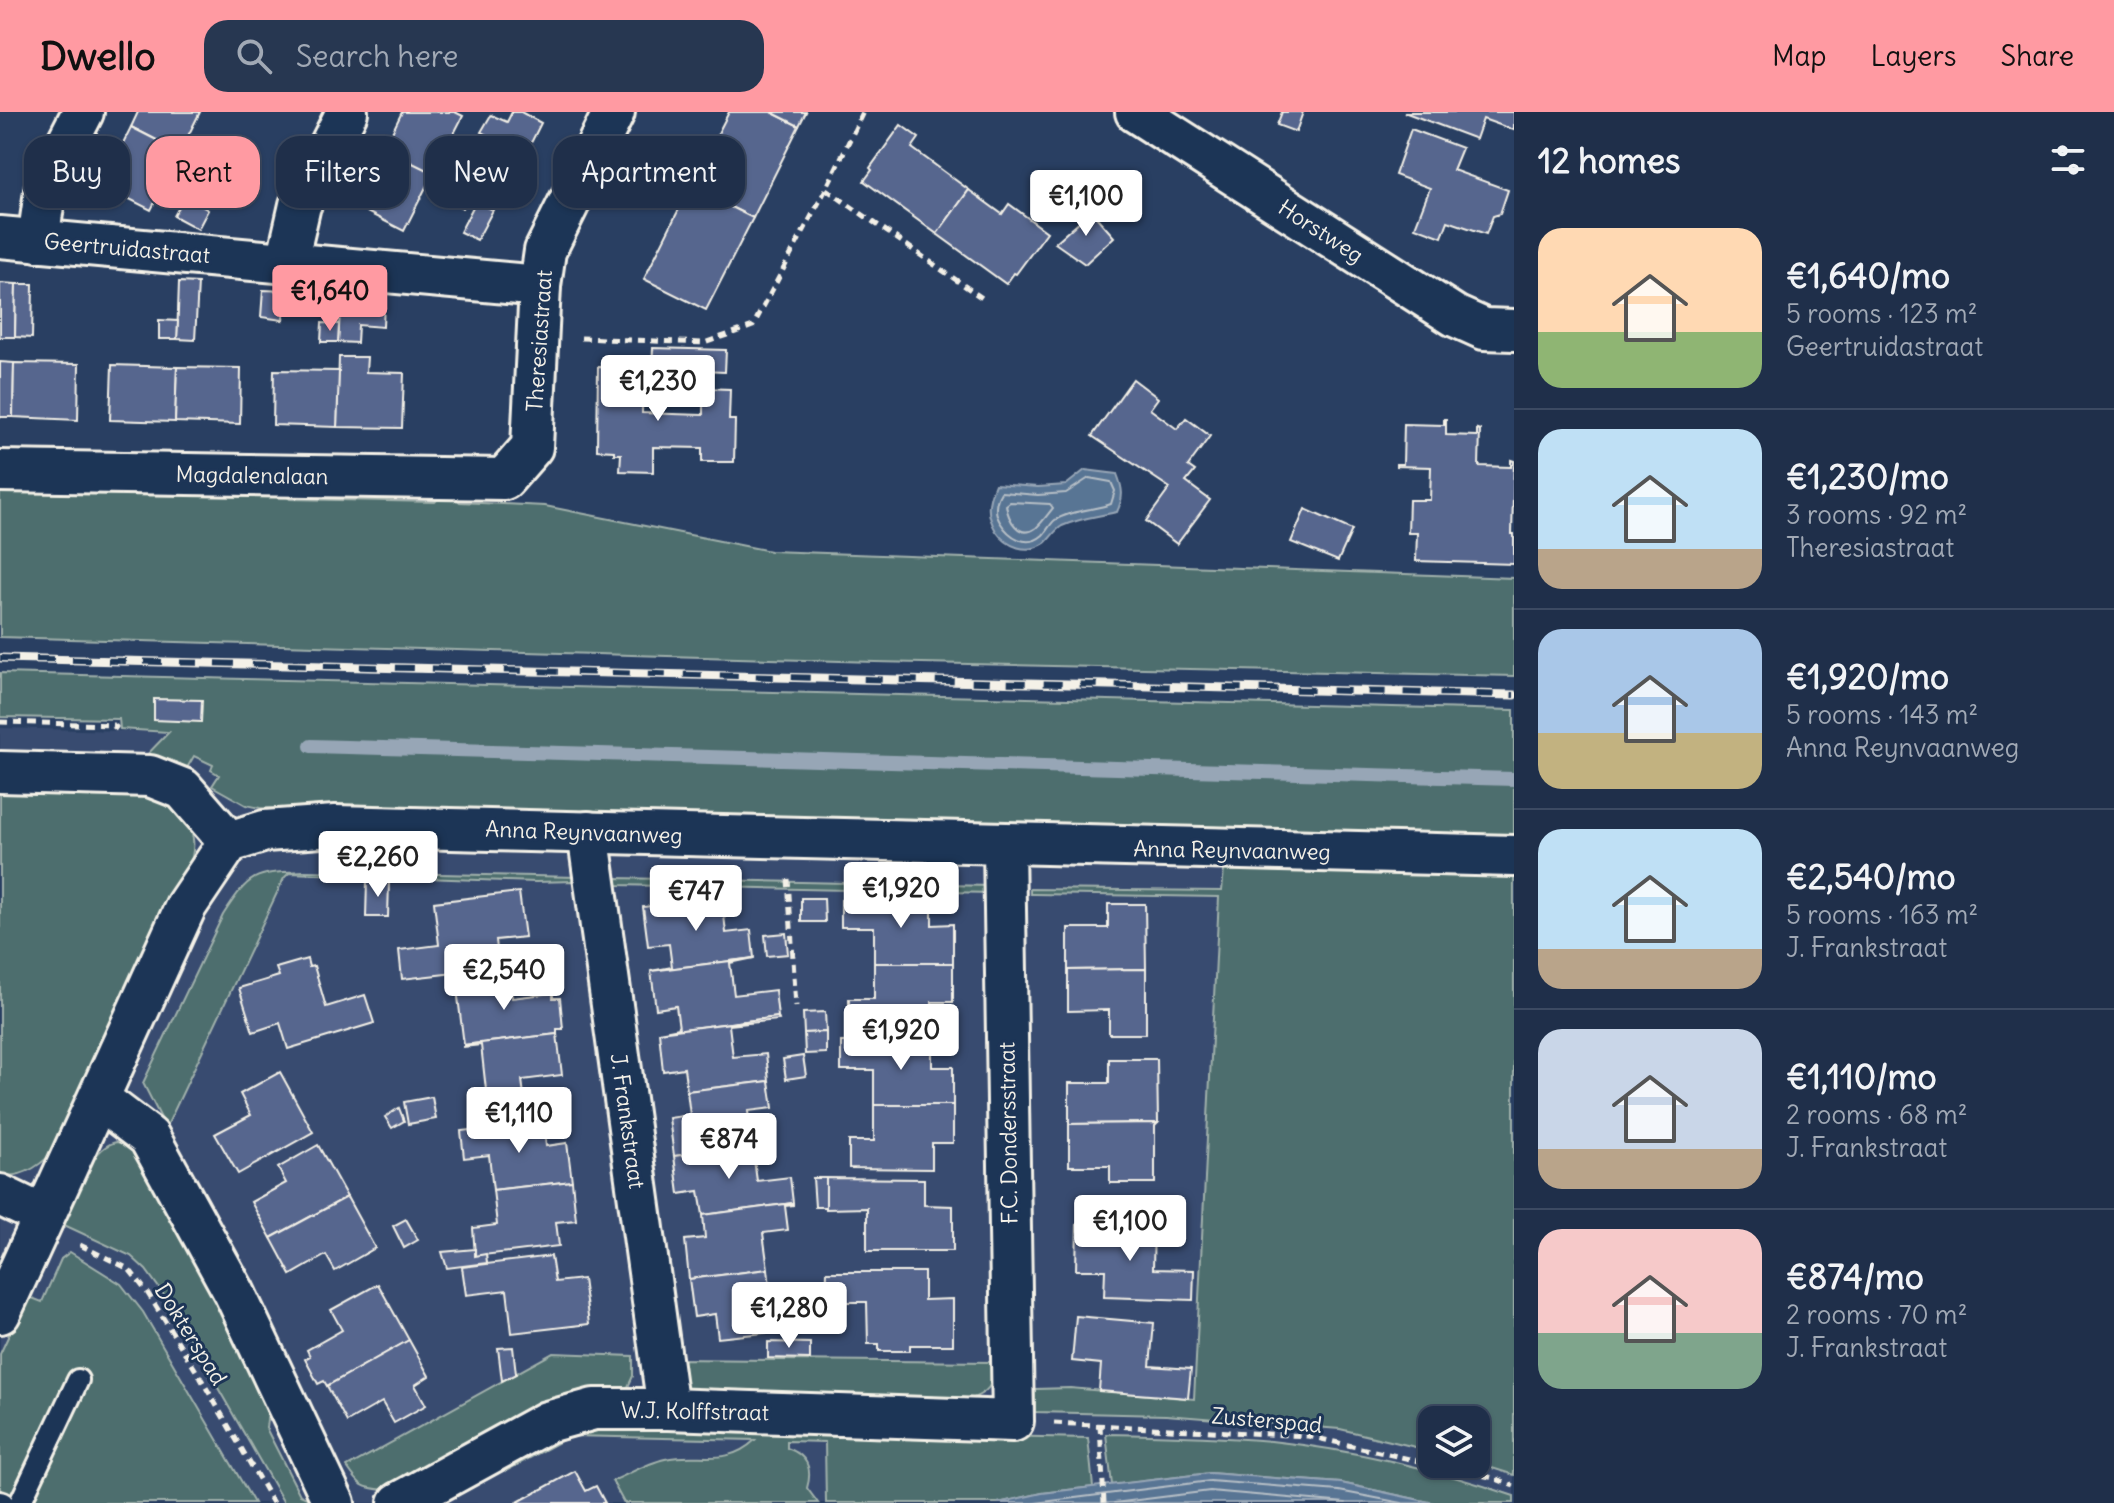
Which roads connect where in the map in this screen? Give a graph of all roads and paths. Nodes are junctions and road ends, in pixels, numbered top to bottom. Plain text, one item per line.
1 (83, 112) edge
2 (347, 112) edge
3 (614, 112) edge
4 (863, 112) edge
5 (1136, 112) edge
6 (826, 189) junction
7 (19, 239) edge
8 (287, 262) junction
9 (540, 286) junction
10 (982, 298) dead end
11 (1514, 330) edge
12 (538, 335) junction
13 (0, 471) edge
14 (504, 479) joint
15 (0, 772) edge
16 (588, 832) junction
17 (788, 838) junction
18 (229, 842) junction
19 (1004, 845) junction
20 (1514, 856) edge
21 (796, 1007) dead end
22 (99, 1099) junction
23 (0, 1195) edge
24 (41, 1222) junction
25 (0, 1313) edge
26 (78, 1380) dead end
27 (668, 1409) junction
28 (1013, 1421) junction
29 (1100, 1425) junction
30 (1514, 1486) edge
31 (20, 1503) edge
32 (273, 1503) edge
33 (334, 1503) edge
34 (399, 1503) edge
35 (1104, 1503) edge

1 - 7 street
2 - 8 street
3 - 9 street, Theresiastraat
4 - 6 path
5 - 11 street, Horstweg
6 - 10 path
6 - 12 path
7 - 8 street, Geertruidastraat
8 - 9 street, Geertruidastraat
9 - 12 street, Theresiastraat
12 - 14 street, Theresiastraat
13 - 14 street, Magdalenalaan
15 - 18 street
16 - 17 street, Anna Reynvaanweg
16 - 18 street, Anna Reynvaanweg
16 - 27 street, J. Frankstraat
17 - 19 street, Anna Reynvaanweg
17 - 21 path
18 - 22 street
19 - 20 street, Anna Reynvaanweg
19 - 28 street, F.C. Dondersstraat
22 - 24 street
22 - 33 street
23 - 24 street
24 - 25 street
24 - 32 path, Dokterspad
26 - 31 lane
27 - 28 street, W.J. Kolffstraat
27 - 34 street, W.J. Kolffstraat
28 - 29 path, Zusterspad
29 - 30 path, Zusterspad
29 - 35 path

